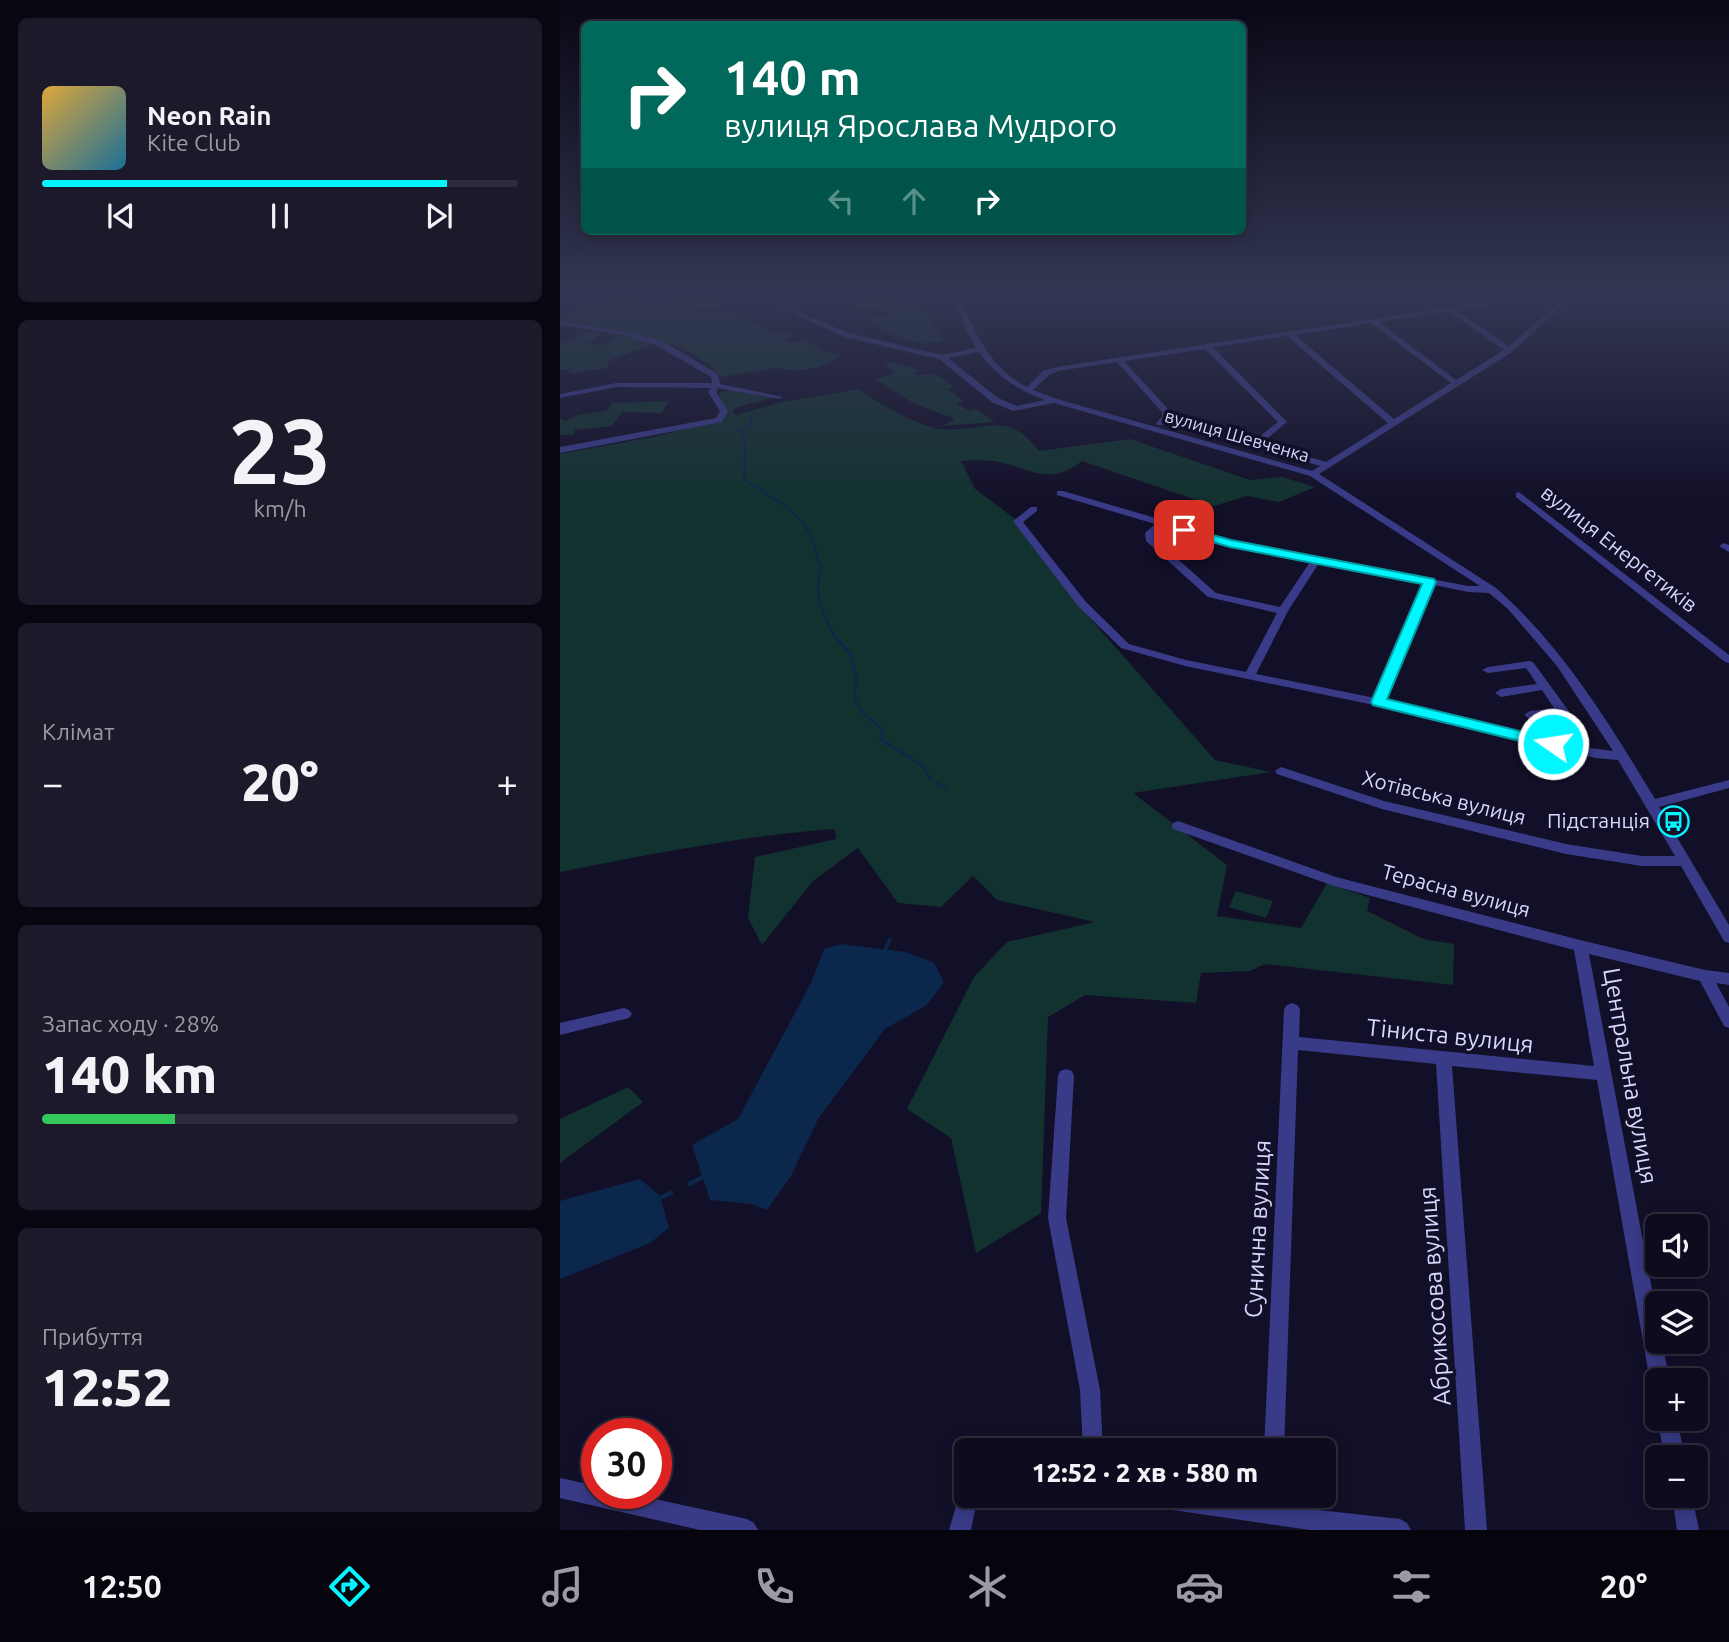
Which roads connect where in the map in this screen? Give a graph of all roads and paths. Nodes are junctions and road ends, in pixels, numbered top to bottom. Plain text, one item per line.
1 (697, 365) edge
2 (952, 365) edge
3 (992, 365) edge
4 (1086, 365) edge
5 (1124, 365) edge
6 (1226, 365) edge
7 (1326, 365) edge
8 (1432, 365) edge
9 (1485, 365) edge
10 (1457, 384) junction
11 (716, 386) junction
12 (1027, 391) junction
13 (560, 396) edge
14 (779, 397) dead end
15 (1055, 401) junction
16 (1166, 418) junction
17 (1394, 424) junction
18 (1154, 428) junction
19 (1256, 444) junction
20 (560, 450) edge
21 (1244, 453) junction
22 (1327, 465) junction
23 (1313, 474) junction
24 (1060, 493) dead end
25 (1519, 495) dead end
26 (1034, 509) dead end
27 (1161, 524) junction
28 (1317, 559) junction
29 (1430, 582) junction
30 (1492, 590) junction
31 (1283, 611) junction
32 (1729, 660) edge
33 (1488, 670) dead end
34 (1249, 677) junction
35 (1546, 685) junction
36 (1502, 693) dead end
37 (1378, 702) junction
38 (1562, 710) junction
39 (1530, 715) dead end
40 (1578, 750) junction
41 (1622, 756) junction
42 (1281, 771) dead end
43 (1729, 784) edge
44 (1652, 804) junction
45 (1178, 826) dead end
46 (1684, 861) junction
47 (1729, 937) edge
48 (1580, 946) junction
49 (1705, 976) junction
50 (1729, 979) edge
51 (1292, 1009) dead end
52 (624, 1014) dead end
53 (1729, 1022) edge
54 (560, 1029) edge
55 (1292, 1043) junction
56 (1444, 1060) junction
57 (1603, 1074) junction
58 (1066, 1076) dead end
59 (1658, 1368) edge
60 (1092, 1438) edge
61 (1275, 1438) edge
62 (560, 1488) edge
63 (965, 1508) edge
64 (1283, 1508) edge
65 (1684, 1508) edge
66 (747, 1530) edge
67 (960, 1530) edge
68 (1399, 1530) edge
69 (1476, 1530) edge
70 (1688, 1530) edge

1 - 11 street
2 - 15 street
3 - 12 street, вулиця Шевченка
4 - 12 street
5 - 16 street
6 - 19 street
7 - 17 street
8 - 10 street
9 - 10 street
10 - 17 street
11 - 13 street
11 - 14 street
11 - 20 street
12 - 15 street, вулиця Шевченка
15 - 18 street, вулиця Шевченка
16 - 18 street
16 - 19 street
17 - 22 street
18 - 21 street, вулиця Шевченка
19 - 21 street
19 - 22 street
21 - 23 street, вулиця Шевченка
22 - 23 street
23 - 30 street, вулиця Шевченка
24 - 27 street
25 - 32 street, вулиця Енергетиків
26 - 34 street
27 - 28 street
27 - 31 street
28 - 29 street
28 - 31 street
29 - 30 street
29 - 37 street
30 - 41 street, вулиця Шевченка
31 - 34 street
33 - 35 street
34 - 37 street
35 - 36 street
35 - 38 street
37 - 40 street
38 - 39 street
38 - 40 street
40 - 41 street
41 - 44 street, вулиця Шевченка
42 - 46 street, Хотівська вулиця
43 - 44 street
44 - 46 street, вулиця Шевченка
45 - 48 street, Терасна вулиця
46 - 47 street, вулиця Шевченка
48 - 49 street, Терасна вулиця
48 - 57 street, Центральна вулиця
49 - 50 street, Терасна вулиця
49 - 53 street
51 - 55 street, Сунична вулиця
52 - 54 street
55 - 56 street, Тіниста вулиця
55 - 61 street, Сунична вулиця
56 - 57 street, Тіниста вулиця
56 - 69 street, Абрикосова вулиця
57 - 59 street, Центральна вулиця
58 - 60 street
62 - 66 street
63 - 67 street
64 - 68 street
65 - 70 street

